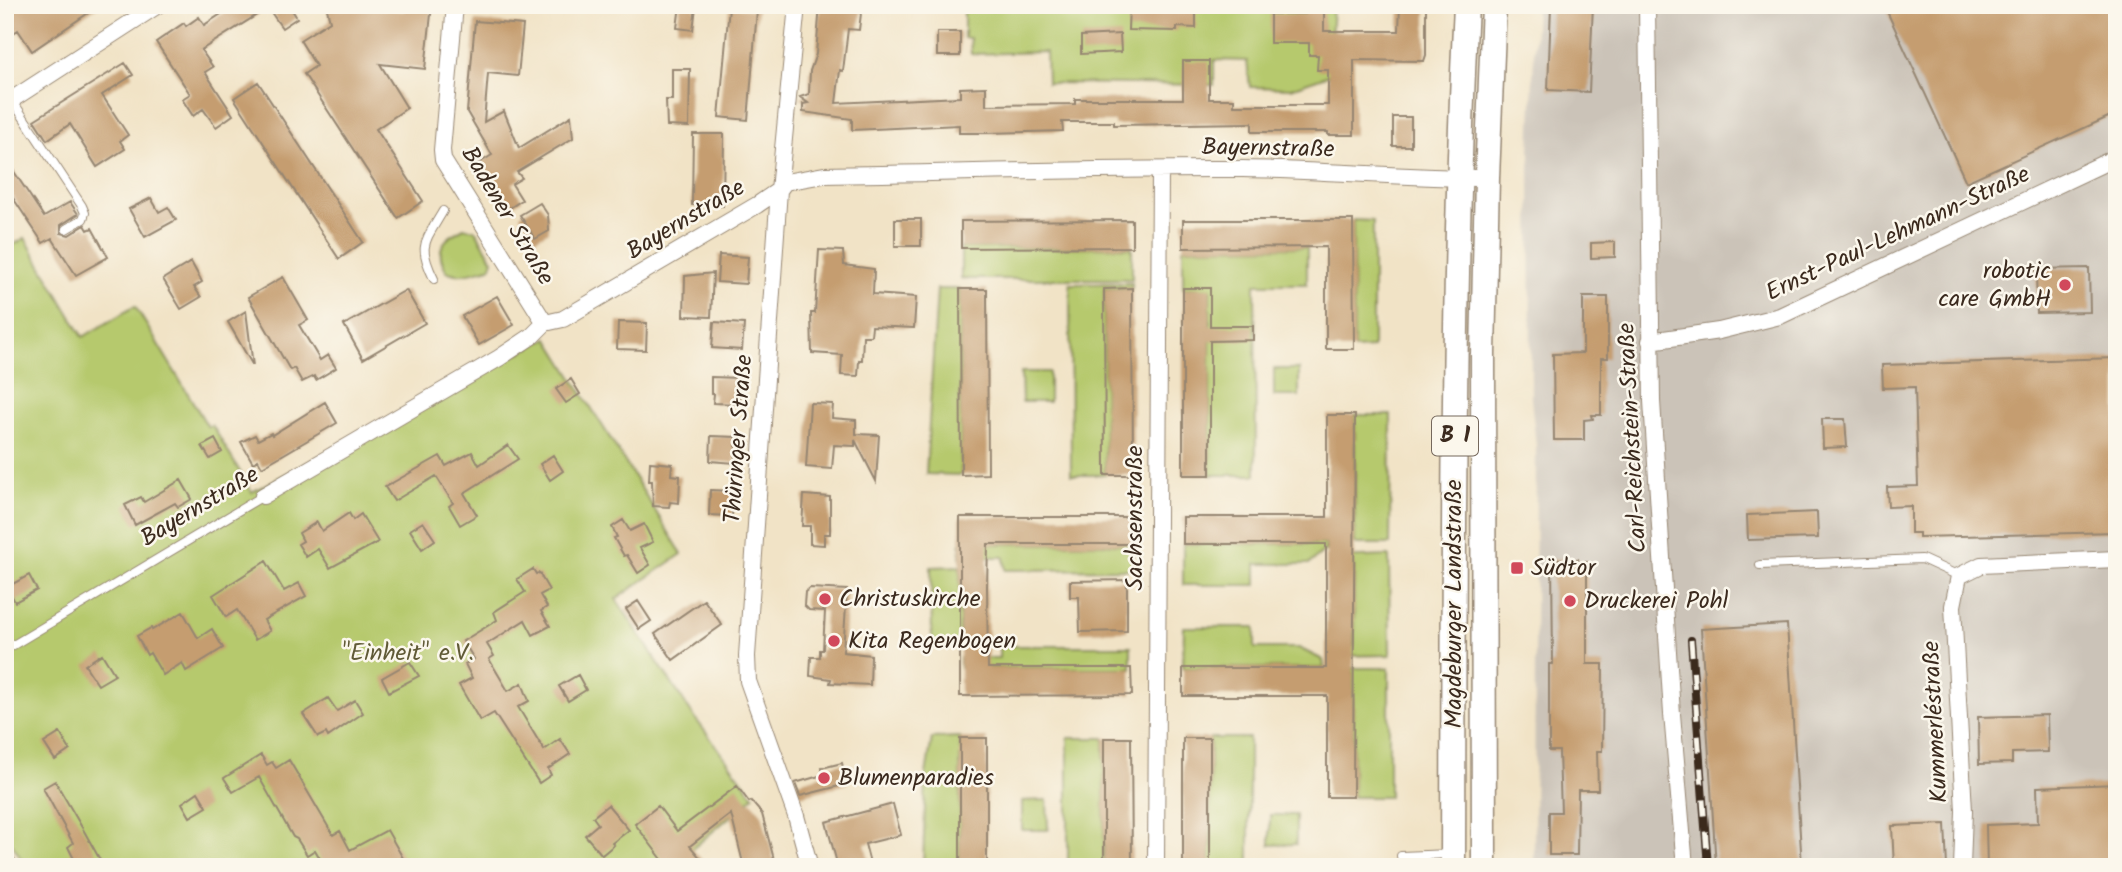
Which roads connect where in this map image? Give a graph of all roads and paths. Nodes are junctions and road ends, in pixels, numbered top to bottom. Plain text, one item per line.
1 (159, 5) edge
2 (455, 5) edge
3 (797, 5) edge
4 (1466, 5) edge
5 (1494, 5) edge
6 (1647, 5) edge
7 (8, 102) edge
8 (2117, 157) edge
9 (1160, 170) junction
10 (1458, 178) junction
11 (1487, 178) junction
12 (779, 190) junction
13 (443, 211) dead end
14 (66, 229) dead end
15 (434, 279) dead end
16 (545, 323) junction
17 (1650, 341) junction
18 (263, 496) joint
19 (2117, 559) edge
20 (1760, 565) dead end
21 (1959, 576) junction
22 (5, 650) edge
23 (1401, 856) dead end
24 (5, 859) edge
25 (1453, 861) edge
26 (10, 867) edge
27 (810, 867) edge
28 (1156, 867) edge
29 (1484, 867) edge
30 (1685, 867) edge
31 (1962, 867) edge

1 - 7 street
2 - 16 street, Badener Straße
3 - 12 street, Thüringer Straße
4 - 10 main road, Magdeburger Landstraße / B 1
5 - 11 main road, Magdeburger Landstraße / B 1
6 - 17 street, Carl-Reichstein-Straße
7 - 14 lane
8 - 17 street, Ernst-Paul-Lehmann-Straße
9 - 10 street, Bayernstraße
9 - 12 street, Bayernstraße
9 - 28 street, Sachsenstraße
10 - 11 street, Bayernstraße
10 - 25 main road, Magdeburger Landstraße / B 1
11 - 29 main road, Magdeburger Landstraße / B 1
12 - 16 street, Bayernstraße
12 - 27 street, Thüringer Straße
13 - 15 lane
16 - 18 street, Bayernstraße
17 - 30 street, Carl-Reichstein-Straße
18 - 22 lane, Bayernstraße
19 - 21 street
20 - 21 lane
21 - 31 street, Kummerléstraße
23 - 25 lane
24 - 26 street

